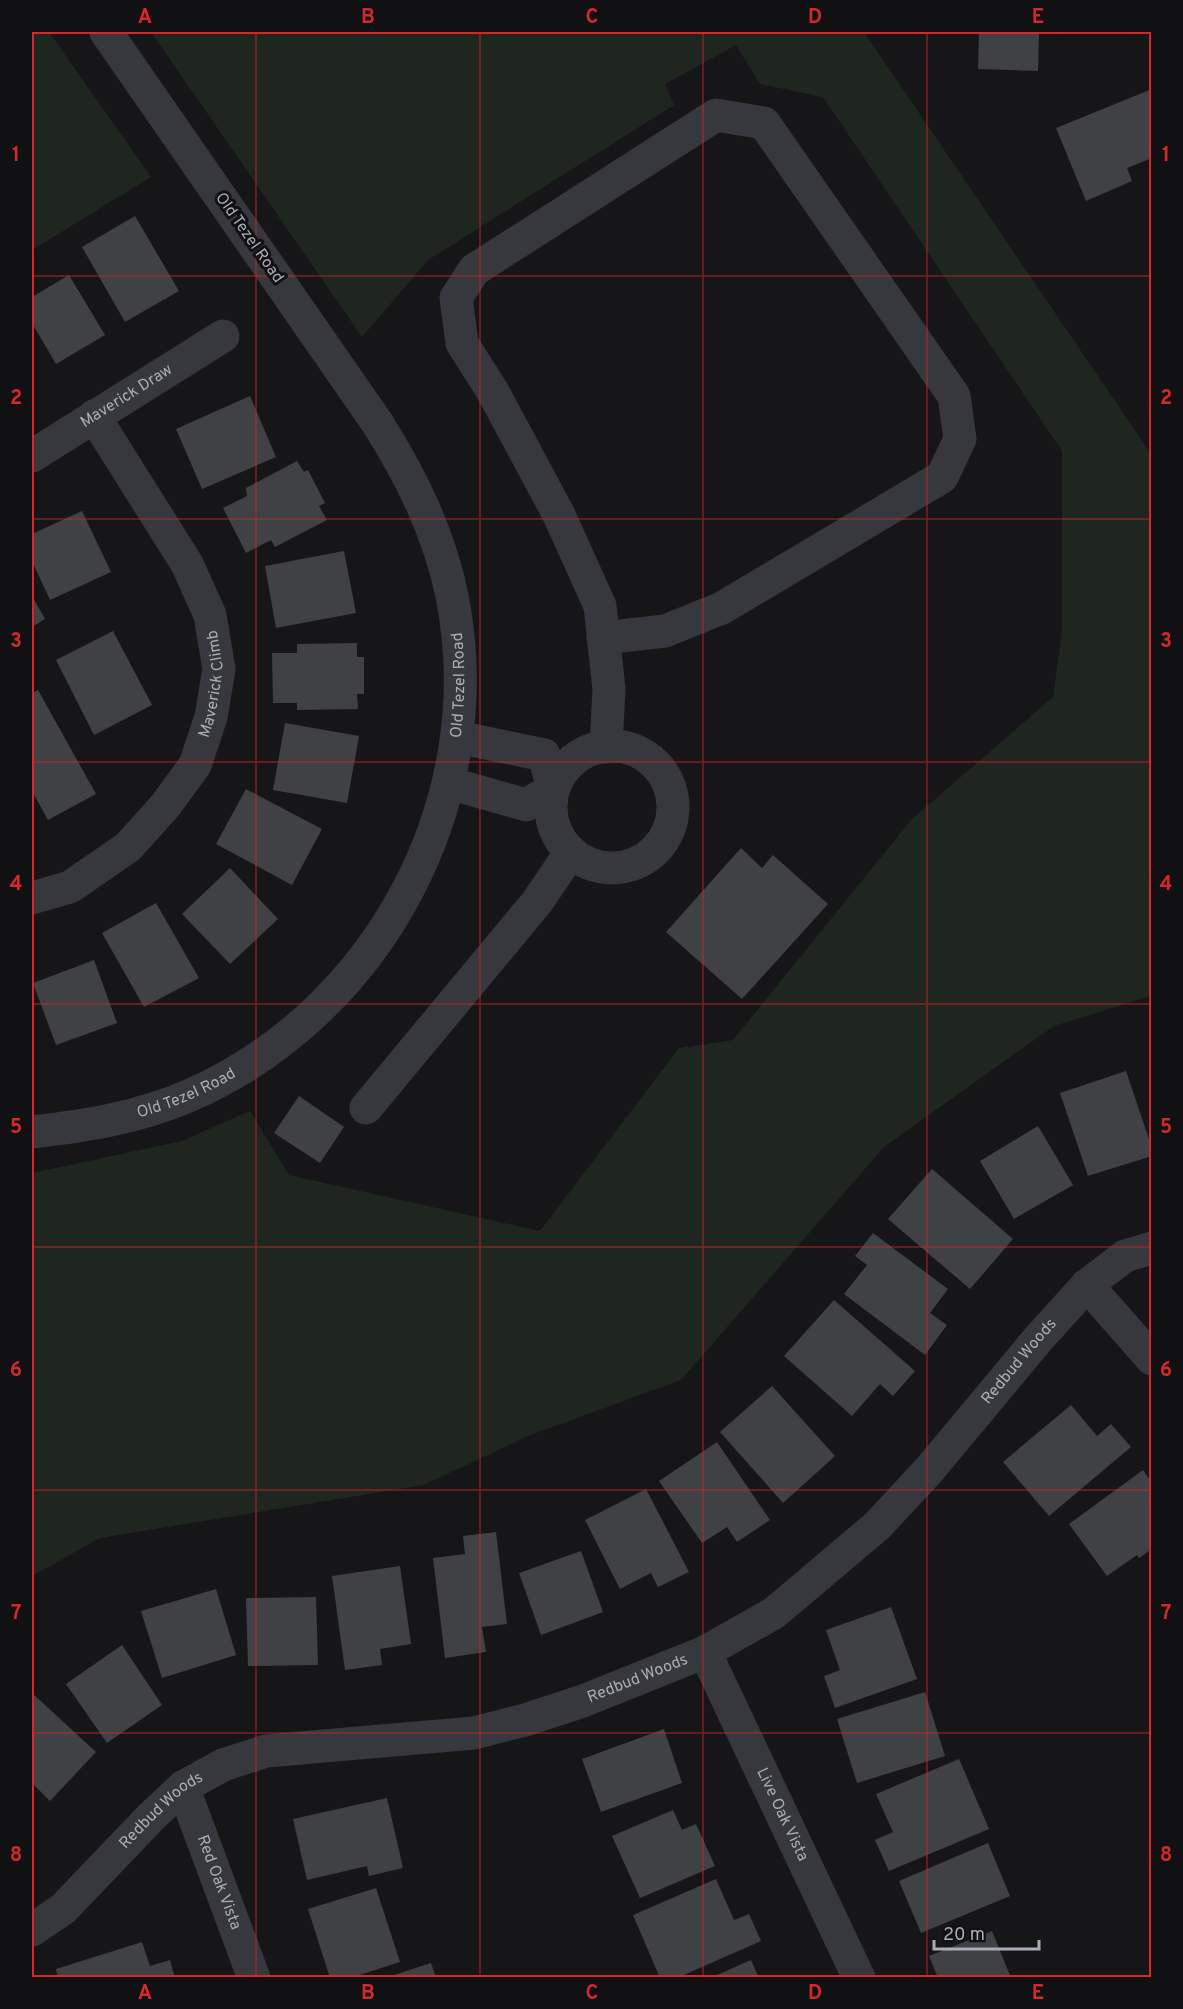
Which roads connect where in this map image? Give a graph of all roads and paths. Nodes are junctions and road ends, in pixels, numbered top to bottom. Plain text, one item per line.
1 (106, 32) edge
2 (223, 336) dead end
3 (94, 416) junction
4 (32, 456) edge
5 (603, 639) junction
6 (457, 737) junction
7 (606, 747) junction
8 (449, 783) junction
9 (553, 789) junction
10 (571, 852) junction
11 (32, 898) edge
12 (366, 1108) dead end
13 (32, 1132) edge
14 (1152, 1248) edge
15 (1087, 1284) junction
16 (1152, 1359) edge
17 (705, 1652) junction
18 (183, 1787) junction
19 (32, 1930) edge
20 (254, 1977) edge
21 (859, 1977) edge

1 - 6 street, Old Tezel Road
2 - 3 street, Maverick Draw
3 - 4 street, Maverick Draw
3 - 11 street, Maverick Climb
5 - 5 street
5 - 7 street
6 - 8 street, Old Tezel Road
6 - 9 street
7 - 9 street
7 - 10 street
8 - 9 street
8 - 13 street, Old Tezel Road
9 - 10 street
10 - 12 street
14 - 15 street, Redbud Woods
15 - 16 street
15 - 17 street, Redbud Woods
17 - 18 street, Redbud Woods
17 - 21 street, Live Oak Vista
18 - 19 street, Redbud Woods
18 - 20 street, Red Oak Vista

